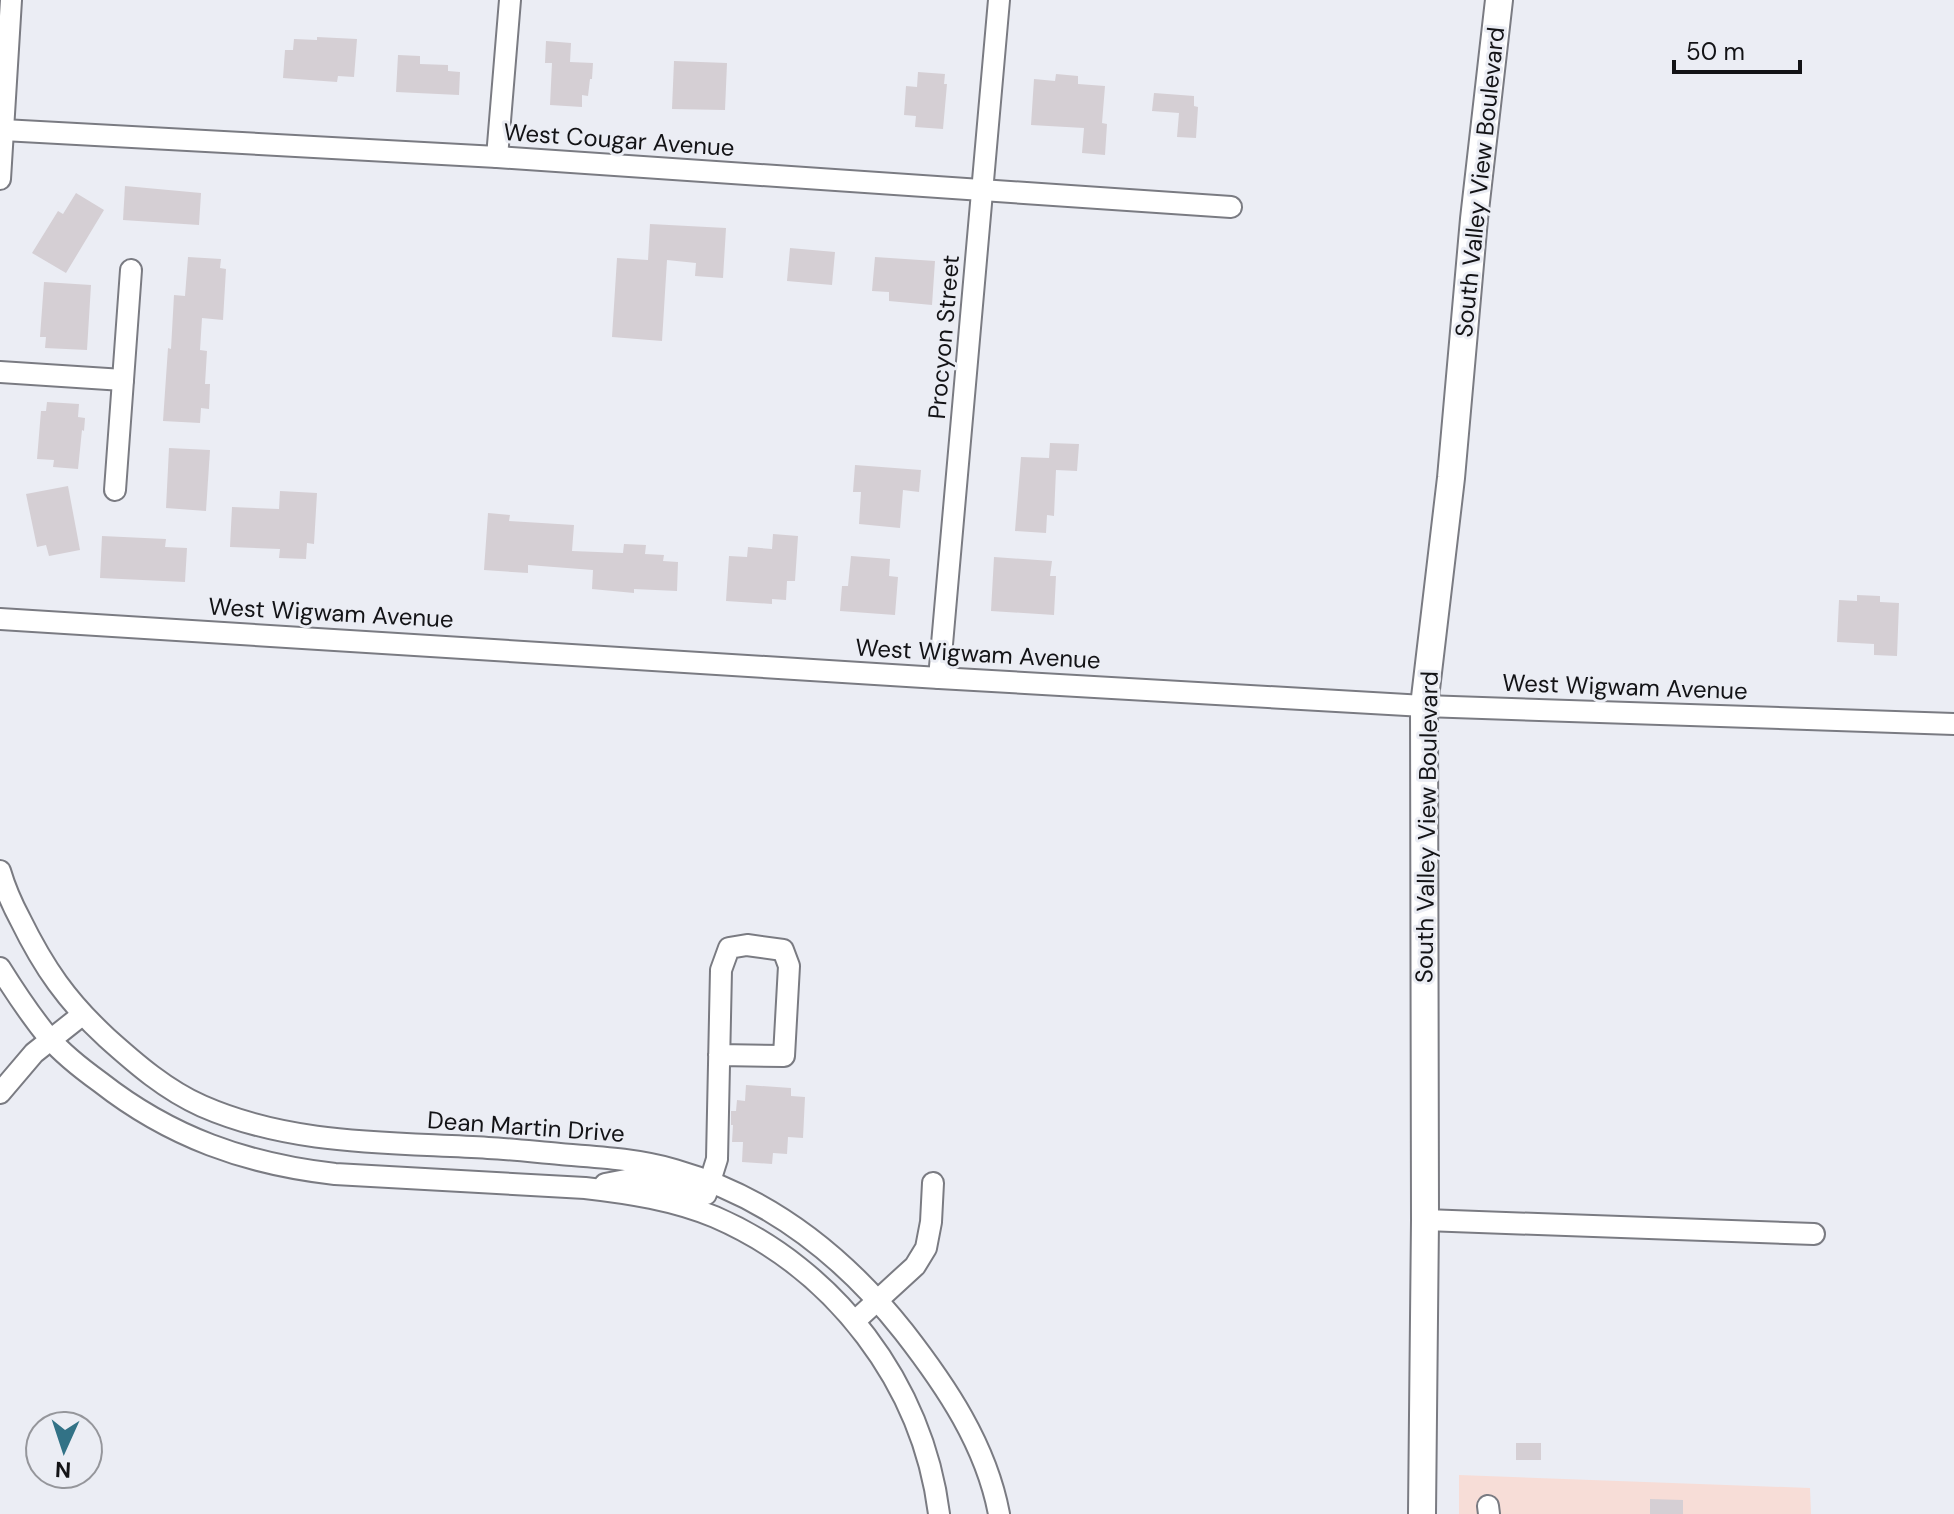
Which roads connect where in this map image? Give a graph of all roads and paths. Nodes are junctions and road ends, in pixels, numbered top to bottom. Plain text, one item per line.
1 (11, 0) edge
2 (510, 0) edge
3 (999, 0) edge
4 (1499, 0) edge
5 (3, 130) junction
6 (497, 157) junction
7 (0, 179) edge
8 (983, 190) junction
9 (1231, 207) dead end
10 (131, 270) dead end
11 (0, 372) edge
12 (123, 380) junction
13 (115, 490) dead end
14 (0, 619) edge
15 (939, 678) junction
16 (1424, 706) junction
17 (1954, 724) edge
18 (0, 871) edge
19 (0, 968) edge
20 (82, 1015) junction
21 (51, 1039) junction
22 (719, 1055) junction
23 (0, 1093) edge
24 (536, 1152) junction
25 (711, 1182) junction
26 (933, 1183) dead end
27 (533, 1185) junction
28 (585, 1188) junction
29 (1425, 1220) junction
30 (1814, 1234) dead end
31 (876, 1299) junction
32 (855, 1321) junction
33 (939, 1514) edge
34 (999, 1514) edge
35 (1422, 1514) edge

1 - 5 street
2 - 6 street
3 - 8 street, Procyon Street
4 - 16 main road, South Valley View Boulevard
5 - 6 street, West Cougar Avenue
5 - 7 street
6 - 8 street, West Cougar Avenue
8 - 9 street, West Cougar Avenue
8 - 15 street, Procyon Street
10 - 12 street
11 - 12 street
12 - 13 street
14 - 15 street, West Wigwam Avenue
15 - 16 street, West Wigwam Avenue
16 - 17 street, West Wigwam Avenue
16 - 29 main road, South Valley View Boulevard
18 - 20 street, Dean Martin Drive
19 - 21 street
20 - 21 street
20 - 24 street, Dean Martin Drive
21 - 23 street
21 - 27 street
22 - 22 street
22 - 25 street
24 - 25 street, Dean Martin Drive
24 - 27 street
25 - 28 street
25 - 31 street, Dean Martin Drive
26 - 31 street
27 - 28 street
28 - 32 street
29 - 30 street
29 - 35 main road, South Valley View Boulevard
31 - 32 street
31 - 34 street, Dean Martin Drive
32 - 33 street

